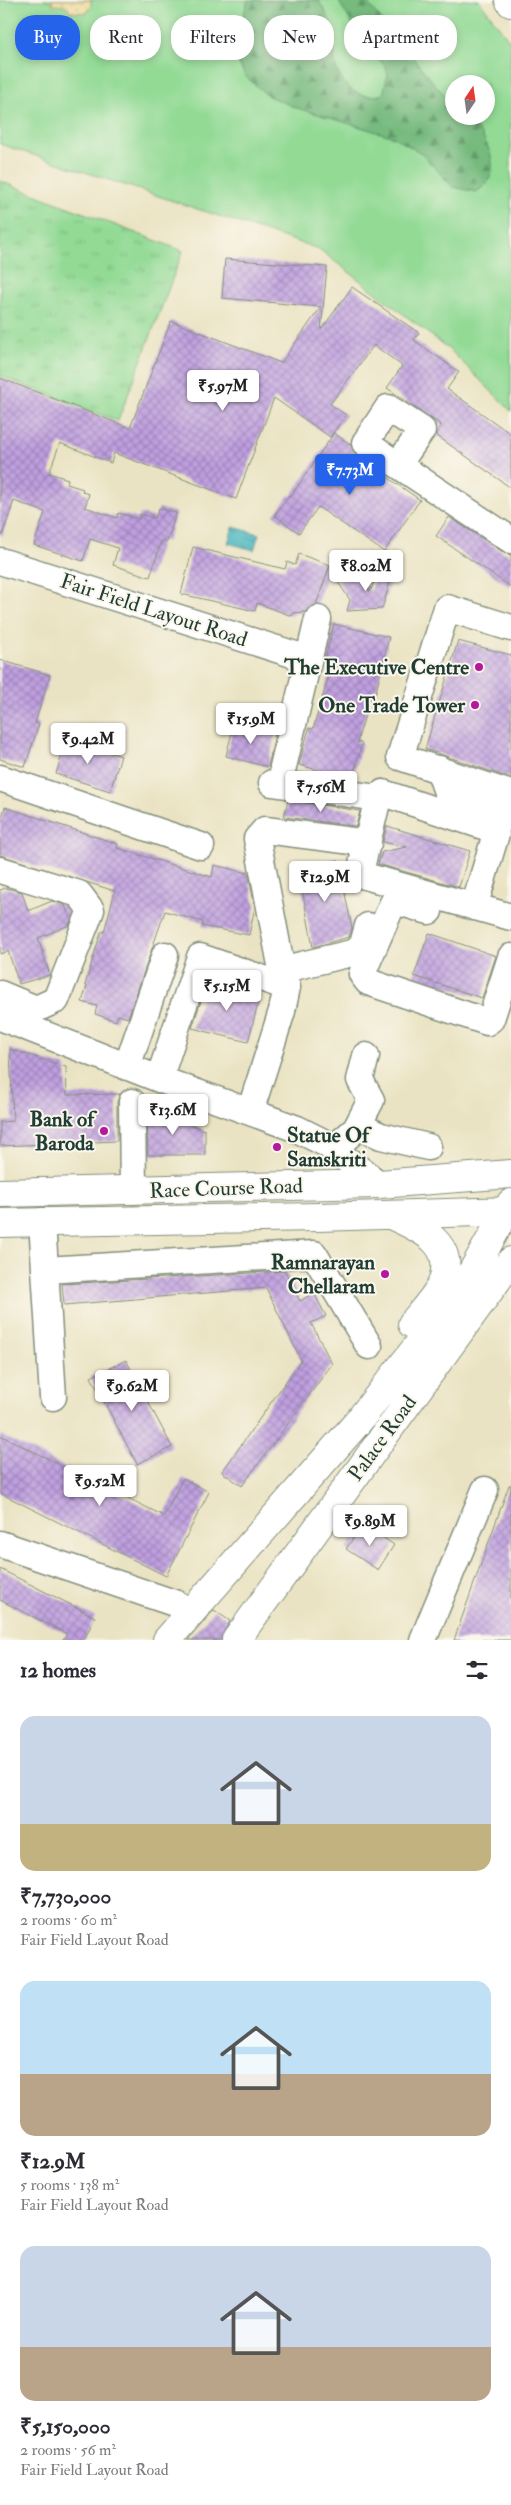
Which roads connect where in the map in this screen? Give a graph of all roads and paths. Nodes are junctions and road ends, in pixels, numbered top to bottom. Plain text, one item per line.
1 (398, 465) dead end
2 (511, 540) edge
3 (0, 560) edge
4 (318, 619) dead end
5 (511, 628) edge
6 (308, 659) junction
7 (439, 769) junction
8 (0, 778) edge
9 (511, 794) edge
10 (378, 798) junction
11 (511, 818) edge
12 (368, 843) junction
13 (201, 846) dead end
14 (0, 870) edge
15 (380, 880) junction
16 (474, 907) junction
17 (511, 918) edge
18 (511, 935) edge
19 (165, 956) dead end
20 (511, 957) edge
21 (0, 994) edge
22 (0, 1017) edge
23 (366, 1056) dead end
24 (127, 1067) junction
25 (159, 1079) junction
26 (132, 1102) dead end
27 (250, 1112) junction
28 (358, 1126) junction
29 (428, 1147) dead end
30 (333, 1148) junction
31 (511, 1174) edge
32 (379, 1184) junction
33 (133, 1191) junction
34 (0, 1193) edge
35 (509, 1208) edge
36 (390, 1215) junction
37 (42, 1221) junction
38 (0, 1223) edge
39 (511, 1261) edge
40 (45, 1270) junction
41 (369, 1346) dead end
42 (53, 1397) dead end
43 (341, 1438) junction
44 (485, 1490) dead end
45 (0, 1544) edge
46 (248, 1547) junction
47 (282, 1576) junction
48 (190, 1612) junction
49 (167, 1640) edge
50 (236, 1640) edge
51 (423, 1640) edge

1 - 2 street
3 - 6 street, Fair Field Layout Road
4 - 6 street
5 - 7 street
6 - 10 street
7 - 9 street
7 - 11 street
8 - 13 street
10 - 12 street
10 - 16 street
12 - 15 street
12 - 15 street
14 - 21 street
15 - 16 street
16 - 17 street
18 - 20 street
19 - 24 street
22 - 24 street
23 - 28 street
24 - 25 street
25 - 27 street
25 - 27 street
26 - 33 street
27 - 30 street
28 - 29 street
28 - 30 street
30 - 32 street
31 - 32 main road, Race Course Road
32 - 33 main road, Race Course Road
33 - 34 main road, Race Course Road
35 - 36 main road, Race Course Road
35 - 43 main road, Palace Road
36 - 37 main road, Race Course Road
36 - 43 main road, Palace Road
37 - 38 main road, Race Course Road
37 - 40 street
39 - 47 main road, Palace Road
40 - 41 street
40 - 42 street
43 - 46 main road, Palace Road
44 - 51 street
45 - 48 street
46 - 47 main road
46 - 48 main road, Palace Road
47 - 50 main road, Palace Road
48 - 49 main road, Palace Road

